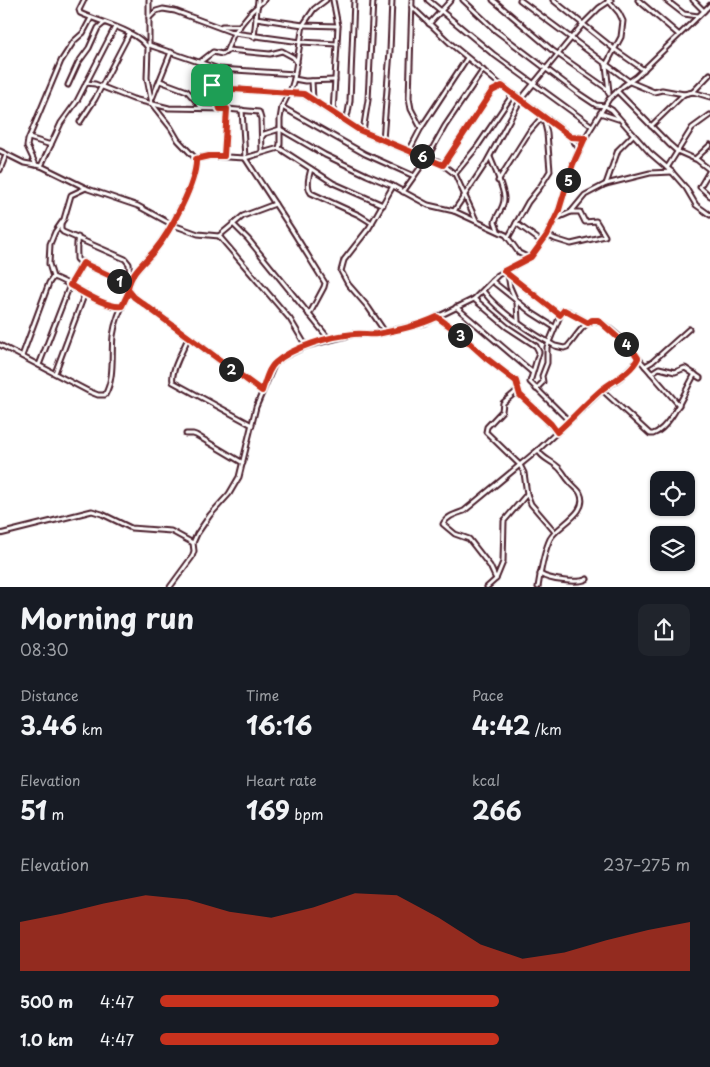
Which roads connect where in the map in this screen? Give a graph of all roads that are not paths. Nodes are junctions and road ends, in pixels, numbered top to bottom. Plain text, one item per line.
1 (84, 0) edge
2 (148, 0) edge
3 (258, 0) edge
4 (264, 0) edge
5 (326, 0) edge
6 (333, 0) edge
7 (354, 0) edge
8 (373, 0) edge
9 (392, 0) edge
10 (412, 0) edge
11 (428, 0) edge
12 (451, 0) edge
13 (463, 0) edge
14 (493, 0) edge
15 (520, 0) edge
16 (553, 0) edge
17 (609, 0) edge
18 (638, 0) edge
19 (666, 0) edge
20 (693, 0) edge
21 (257, 6) junction
22 (412, 7) junction
23 (708, 8) edge
24 (442, 12) junction
25 (699, 16) junction
26 (91, 18) junction
27 (149, 18) junction
28 (256, 18) junction
29 (105, 23) junction
30 (429, 24) junction
31 (584, 24) junction
32 (303, 25) junction
33 (240, 26) junction
34 (338, 26) junction
35 (115, 27) junction
36 (219, 27) junction
37 (234, 33) junction
38 (129, 34) junction
39 (678, 34) junction
40 (254, 37) junction
41 (571, 38) junction
42 (301, 42) junction
43 (337, 44) junction
44 (148, 46) junction
45 (614, 49) junction
46 (228, 50) junction
47 (171, 52) junction
48 (557, 54) junction
49 (467, 58) junction
50 (200, 62) junction
51 (297, 62) junction
52 (606, 64) junction
53 (209, 66) junction
54 (545, 68) junction
55 (483, 70) junction
56 (644, 70) junction
57 (211, 74) junction
58 (295, 74) junction
59 (710, 74) edge
60 (294, 79) junction
61 (335, 80) junction
62 (160, 81) junction
63 (312, 81) junction
64 (630, 82) junction
65 (86, 83) junction
66 (68, 84) dead end
67 (532, 84) junction
68 (101, 86) junction
69 (502, 86) junction
70 (617, 91) junction
71 (693, 92) junction
72 (289, 93) junction
73 (513, 94) junction
74 (609, 94) junction
75 (684, 94) junction
76 (710, 97) edge
77 (520, 99) junction
78 (609, 99) junction
79 (313, 100) junction
80 (152, 102) junction
81 (596, 105) junction
82 (605, 106) junction
83 (282, 107) junction
84 (202, 108) junction
85 (220, 109) junction
86 (227, 109) junction
87 (242, 110) junction
88 (333, 113) junction
89 (600, 114) junction
90 (710, 115) edge
91 (545, 118) junction
92 (619, 119) junction
93 (345, 120) junction
94 (80, 122) dead end
95 (592, 126) junction
96 (651, 126) junction
97 (421, 128) junction
98 (280, 129) junction
99 (363, 131) junction
100 (633, 135) junction
101 (571, 137) junction
102 (29, 138) junction
103 (262, 138) junction
104 (585, 138) junction
105 (382, 140) junction
106 (51, 145) junction
107 (710, 145) edge
108 (279, 148) junction
109 (579, 149) junction
110 (0, 151) edge
111 (410, 151) junction
112 (677, 151) junction
113 (262, 152) junction
114 (6, 155) junction
115 (224, 156) junction
116 (489, 156) junction
117 (245, 158) junction
118 (427, 158) junction
119 (196, 159) junction
120 (695, 159) junction
121 (36, 165) junction
122 (443, 165) junction
123 (41, 166) junction
124 (667, 168) junction
125 (311, 169) junction
126 (0, 170) edge
127 (672, 172) junction
128 (455, 174) junction
129 (414, 176) junction
130 (498, 181) junction
131 (606, 184) junction
132 (393, 186) junction
133 (86, 188) junction
134 (404, 192) junction
135 (465, 196) junction
136 (710, 196) edge
137 (275, 204) junction
138 (383, 205) junction
139 (454, 211) junction
140 (571, 212) junction
141 (710, 215) edge
142 (476, 220) junction
143 (555, 220) junction
144 (372, 223) junction
145 (516, 223) junction
146 (60, 224) junction
147 (233, 224) junction
148 (173, 225) junction
149 (499, 231) junction
150 (547, 235) junction
151 (219, 236) junction
152 (509, 236) junction
153 (78, 237) junction
154 (542, 242) junction
155 (528, 258) junction
156 (83, 263) junction
157 (504, 271) junction
158 (508, 274) junction
159 (53, 277) junction
160 (131, 280) junction
161 (492, 281) junction
162 (70, 285) junction
163 (129, 290) junction
164 (483, 291) junction
165 (86, 293) junction
166 (474, 299) junction
167 (516, 300) junction
168 (122, 306) junction
169 (456, 307) junction
170 (309, 315) junction
171 (560, 315) junction
172 (437, 317) junction
173 (518, 322) junction
174 (588, 323) junction
175 (554, 327) junction
176 (690, 329) dead end
177 (384, 332) junction
178 (188, 338) junction
179 (330, 340) junction
180 (549, 342) junction
181 (0, 346) edge
182 (306, 346) junction
183 (22, 356) junction
184 (638, 358) junction
185 (39, 364) junction
186 (645, 366) junction
187 (532, 372) junction
188 (55, 373) junction
189 (652, 373) junction
190 (694, 374) junction
191 (700, 378) dead end
192 (536, 389) junction
193 (518, 390) junction
194 (602, 390) junction
195 (262, 391) junction
196 (679, 404) junction
197 (569, 421) junction
198 (252, 425) junction
199 (557, 432) junction
200 (186, 434) dead end
201 (538, 450) junction
202 (243, 463) junction
203 (520, 465) junction
204 (527, 494) junction
205 (556, 532) junction
206 (0, 534) edge
207 (193, 543) junction
208 (540, 574) junction
209 (496, 579) junction
210 (587, 579) dead end
211 (170, 587) edge
212 (487, 587) edge
213 (538, 587) edge

1 - 26 street
2 - 27 street
3 - 21 street
4 - 21 street
5 - 32 street
6 - 34 street
7 - 93 street
8 - 99 street
9 - 105 street
10 - 22 street
11 - 24 street
12 - 24 street
13 - 54 street
14 - 48 street
15 - 41 street
16 - 31 street
17 - 31 street
17 - 45 street
18 - 39 street
19 - 25 street
20 - 23 street
21 - 28 street
21 - 33 street
22 - 30 street
22 - 97 street
23 - 25 street
24 - 30 street
24 - 67 street
25 - 39 street
26 - 29 street
26 - 102 street
27 - 36 street
27 - 44 street
28 - 32 street
28 - 40 street
29 - 35 street
29 - 66 street
30 - 49 street
31 - 41 street
31 - 45 street
32 - 34 street
32 - 42 street
33 - 36 street
33 - 37 street
34 - 43 street
35 - 38 street
35 - 65 street
36 - 37 street
37 - 40 street
37 - 46 street
38 - 44 street
38 - 68 street
39 - 56 street
40 - 42 street
41 - 48 street
41 - 52 street
42 - 43 street
42 - 51 street
43 - 61 street
44 - 47 street
44 - 80 street
45 - 52 street
45 - 56 street
46 - 50 street
46 - 51 street
47 - 50 street
47 - 62 street
48 - 54 street
48 - 74 street
49 - 55 street
49 - 97 street
50 - 53 street
51 - 58 street
52 - 64 street
52 - 74 street
53 - 57 street
53 - 58 street
54 - 67 street
54 - 81 street
55 - 69 street
55 - 118 street
56 - 64 street
57 - 72 street
57 - 85 street
58 - 60 street
59 - 71 street
60 - 63 street
60 - 72 street
61 - 63 street
61 - 88 street
62 - 80 street
62 - 84 street
63 - 79 street
64 - 70 street
64 - 75 street
65 - 68 street
65 - 106 street
67 - 77 street
67 - 95 street
68 - 80 street
68 - 94 street
69 - 73 street
69 - 122 street
70 - 78 street
70 - 96 street
71 - 75 street
71 - 76 street
72 - 79 street
72 - 83 street
73 - 77 street
73 - 128 street
74 - 78 street
75 - 96 street
77 - 91 street
77 - 116 street
78 - 82 street
79 - 88 street
80 - 84 street
80 - 119 street
81 - 82 street
81 - 89 street
82 - 89 street
82 - 92 street
83 - 98 street
83 - 129 street
84 - 85 street
85 - 86 street
86 - 87 street
86 - 115 street
87 - 103 street
87 - 117 street
88 - 93 street
89 - 92 street
89 - 95 street
90 - 112 street
91 - 101 street
91 - 130 street
91 - 145 street
92 - 100 street
93 - 99 street
95 - 104 street
96 - 112 street
97 - 111 street
98 - 103 street
98 - 108 street
98 - 132 street
99 - 105 street
100 - 124 street
100 - 131 street
101 - 104 street
101 - 109 street
102 - 106 street
102 - 121 street
103 - 113 street
104 - 109 street
105 - 111 street
106 - 123 street
107 - 120 street
108 - 113 street
108 - 125 street
109 - 143 street
110 - 114 street
111 - 118 street
112 - 120 street
112 - 124 street
113 - 117 street
114 - 121 street
114 - 126 street
115 - 117 street
115 - 119 street
116 - 130 street
116 - 135 street
117 - 137 street
118 - 122 street
118 - 129 street
119 - 148 street
120 - 136 street
121 - 123 street
122 - 128 street
123 - 133 street
124 - 127 street
125 - 138 street
125 - 144 street
127 - 131 street
127 - 141 street
128 - 135 street
129 - 134 street
130 - 149 street
131 - 140 street
132 - 134 street
132 - 138 street
133 - 146 street
133 - 148 street
134 - 139 street
135 - 139 street
135 - 142 street
137 - 147 street
137 - 170 street
138 - 144 street
139 - 142 street
140 - 143 street
140 - 150 street
142 - 149 street
143 - 150 street
144 - 177 street
145 - 152 street
145 - 154 street
146 - 153 street
146 - 159 street
147 - 151 street
147 - 170 street
148 - 151 street
148 - 160 street
149 - 152 street
150 - 154 street
151 - 182 street
152 - 155 street
153 - 156 street
153 - 160 street
154 - 155 street
155 - 157 street
156 - 162 street
156 - 163 street
157 - 158 street
157 - 161 street
158 - 167 street
158 - 171 street
159 - 162 street
159 - 183 street
160 - 163 street
161 - 164 street
161 - 167 street
162 - 165 street
162 - 185 street
163 - 168 street
163 - 178 street
164 - 166 street
164 - 173 street
165 - 168 street
165 - 188 street
166 - 169 street
166 - 187 street
167 - 173 street
167 - 175 street
168 - 188 street
169 - 172 street
169 - 187 street
170 - 179 street
171 - 174 street
171 - 175 street
172 - 177 street
172 - 193 street
173 - 180 street
174 - 180 street
174 - 184 street
175 - 180 street
176 - 186 street
177 - 179 street
178 - 195 street
178 - 198 street
179 - 182 street
180 - 192 street
181 - 183 street
182 - 195 street
183 - 185 street
184 - 186 street
184 - 194 street
185 - 188 street
186 - 189 street
187 - 192 street
189 - 190 street
189 - 196 street
190 - 191 street
190 - 196 street
192 - 197 street
193 - 199 street
193 - 203 street
194 - 196 street
194 - 197 street
195 - 198 street
197 - 199 street
198 - 202 street
199 - 201 street
200 - 202 street
201 - 203 street
201 - 205 street
202 - 207 street
203 - 204 street
203 - 209 street
204 - 205 street
204 - 209 street
205 - 208 street
206 - 207 street
207 - 211 street
208 - 210 street
208 - 213 street
209 - 212 street

